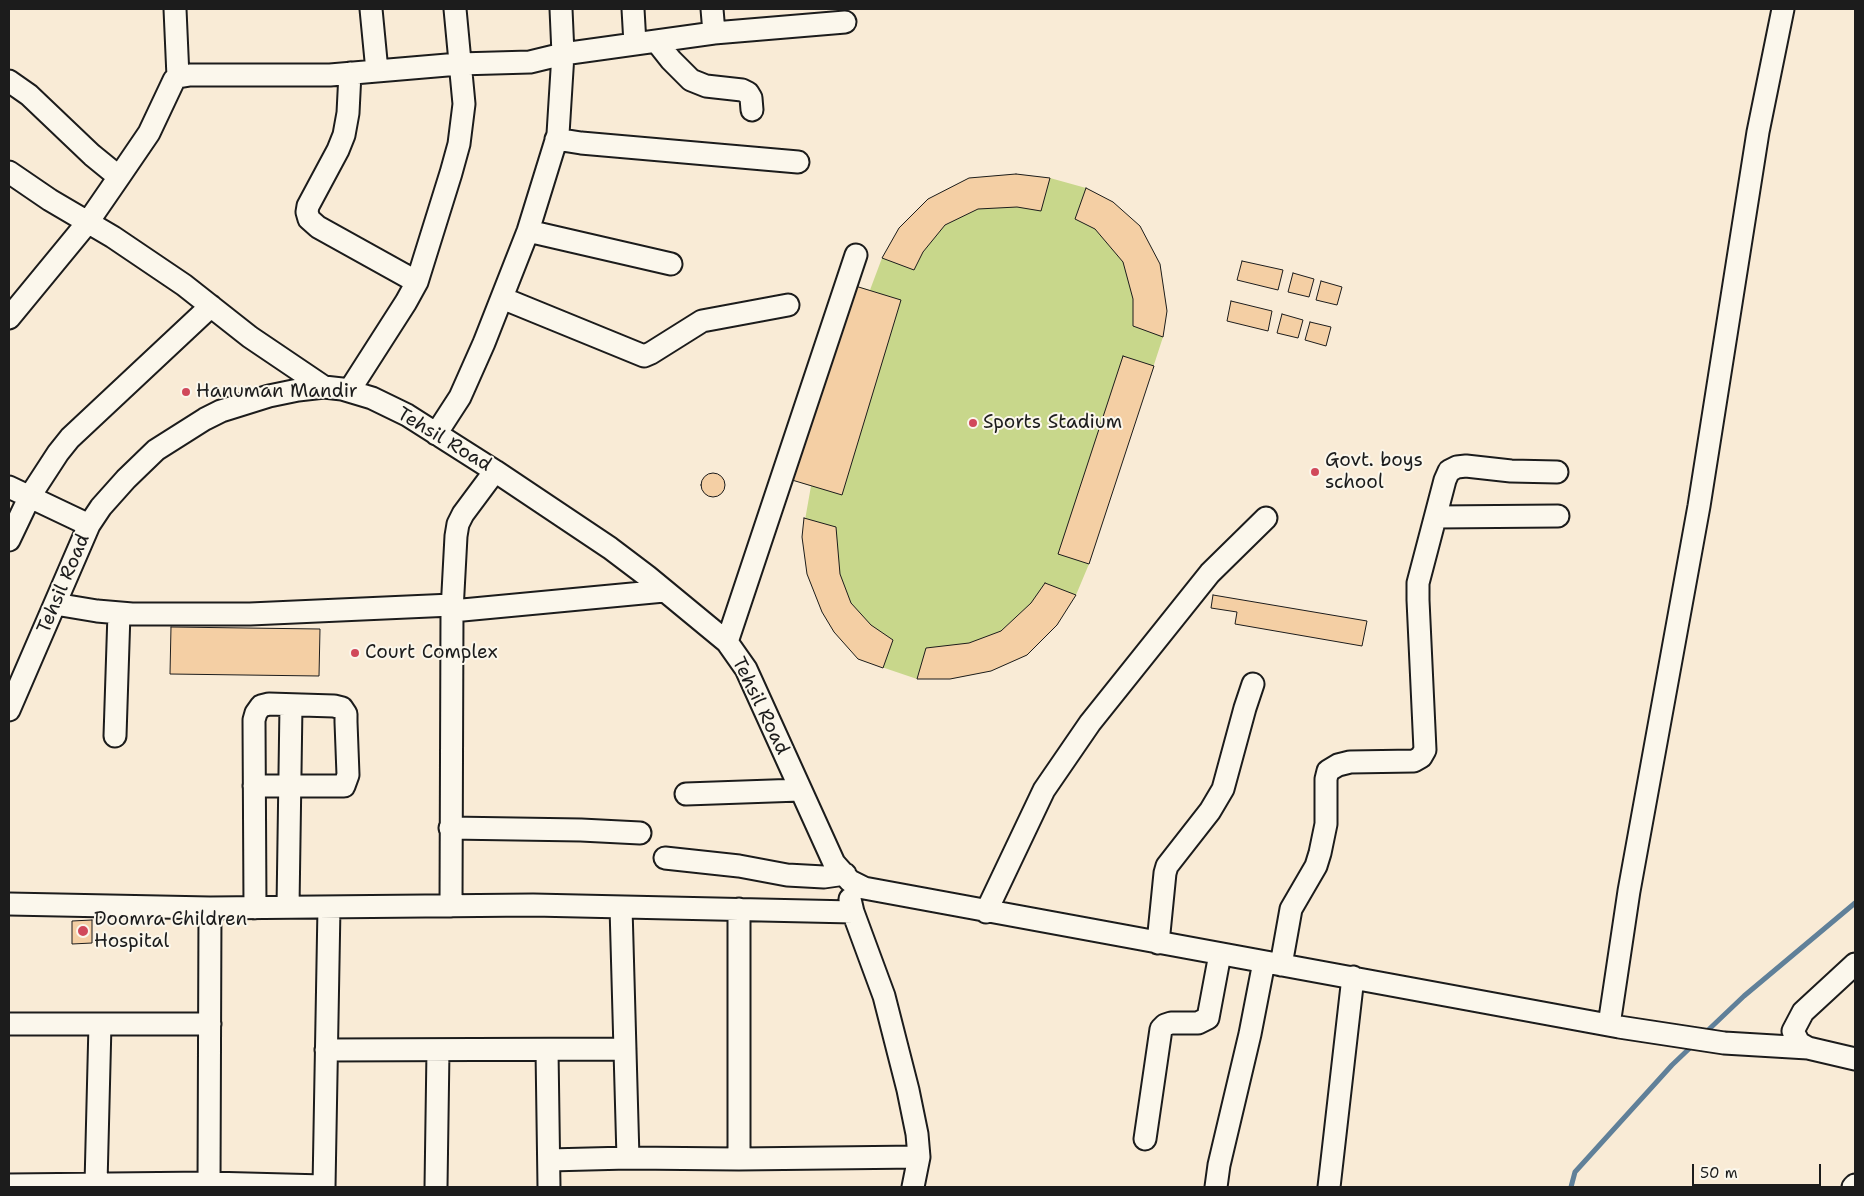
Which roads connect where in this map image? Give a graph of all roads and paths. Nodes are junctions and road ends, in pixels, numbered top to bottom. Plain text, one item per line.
1 (175, 9) edge
2 (371, 9) edge
3 (455, 9) edge
4 (561, 9) edge
5 (633, 9) edge
6 (712, 9) edge
7 (1784, 9) edge
8 (804, 16) edge
9 (845, 22) dead end
10 (714, 33) junction
11 (656, 41) junction
12 (635, 44) junction
13 (563, 54) junction
14 (459, 64) junction
15 (377, 71) junction
16 (350, 73) junction
17 (178, 77) junction
18 (9, 81) edge
19 (752, 110) dead end
20 (556, 140) junction
21 (798, 162) dead end
22 (9, 172) edge
23 (120, 177) junction
24 (88, 222) junction
25 (528, 231) junction
26 (856, 255) dead end
27 (671, 264) dead end
28 (417, 282) junction
29 (502, 298) junction
30 (788, 305) dead end
31 (211, 306) junction
32 (9, 318) edge
33 (324, 387) junction
34 (349, 391) junction
35 (436, 434) junction
36 (495, 471) junction
37 (1557, 472) dead end
38 (9, 487) edge
39 (30, 496) junction
40 (1436, 516) junction
41 (1558, 516) dead end
42 (1266, 518) dead end
43 (89, 525) junction
44 (9, 540) edge
45 (664, 590) junction
46 (54, 604) junction
47 (452, 608) junction
48 (119, 613) junction
49 (727, 642) junction
50 (1254, 684) dead end
51 (291, 705) junction
52 (9, 710) edge
53 (115, 736) dead end
54 (254, 786) junction
55 (290, 787) junction
56 (800, 790) junction
57 (686, 794) dead end
58 (450, 828) junction
59 (640, 833) dead end
60 (666, 858) dead end
61 (847, 878) junction
62 (9, 904) edge
63 (451, 906) junction
64 (288, 907) junction
65 (328, 907) junction
66 (621, 907) junction
67 (210, 908) junction
68 (255, 908) junction
69 (739, 910) junction
70 (853, 912) junction
71 (986, 912) junction
72 (1158, 943) junction
73 (1220, 954) junction
74 (1273, 963) junction
75 (1855, 964) edge
76 (1353, 977) junction
77 (9, 1024) edge
78 (100, 1024) junction
79 (210, 1024) junction
80 (1614, 1026) junction
81 (1808, 1048) junction
82 (626, 1049) junction
83 (326, 1050) junction
84 (438, 1050) junction
85 (547, 1050) junction
86 (1855, 1059) edge
87 (1145, 1139) dead end
88 (919, 1156) junction
89 (628, 1158) junction
90 (739, 1159) junction
91 (549, 1160) junction
92 (96, 1184) junction
93 (9, 1185) edge
94 (209, 1185) edge
95 (324, 1187) edge
96 (436, 1187) edge
97 (549, 1187) edge
98 (913, 1187) edge
99 (1216, 1187) edge
100 (1329, 1187) edge

1 - 17 street
2 - 15 street
3 - 14 street
4 - 13 street
5 - 12 street
6 - 10 street
7 - 80 street
8 - 9 street
8 - 10 street
10 - 11 street
11 - 12 street
11 - 19 street
12 - 13 street
13 - 14 street
13 - 20 street
14 - 15 street
14 - 28 street
15 - 16 street
16 - 17 street
16 - 28 street
17 - 23 street
18 - 23 street
20 - 21 street
20 - 25 street
22 - 24 street
23 - 24 street
24 - 31 street
24 - 32 street
25 - 27 street
25 - 29 street
26 - 49 street
28 - 34 street
29 - 30 street
29 - 35 street
31 - 33 street
31 - 39 street
33 - 34 street, Tehsil Road
33 - 43 street, Tehsil Road
34 - 35 street, Tehsil Road
35 - 36 street, Tehsil Road
36 - 45 street, Tehsil Road
36 - 47 street
37 - 40 street
38 - 39 street
39 - 43 street
39 - 44 street
40 - 41 street
40 - 74 street
42 - 71 street
43 - 46 street, Tehsil Road
45 - 47 street
45 - 49 street, Tehsil Road
46 - 48 street
46 - 52 street, Tehsil Road
47 - 48 street
47 - 58 street
48 - 53 street
49 - 56 street, Tehsil Road
50 - 72 street
51 - 54 street
51 - 55 street
51 - 55 street
54 - 55 street
54 - 68 street
55 - 64 street
56 - 57 street
56 - 61 street, Tehsil Road
58 - 59 street
58 - 63 street
60 - 61 street
61 - 70 street
61 - 71 street
62 - 67 street
63 - 65 street
63 - 66 street
64 - 65 street
64 - 68 street
65 - 83 street
66 - 69 street
66 - 82 street
67 - 68 street
67 - 79 street
69 - 70 street
69 - 90 street
70 - 88 street
71 - 72 street
72 - 73 street
73 - 74 street
73 - 87 street
74 - 76 street
74 - 99 street
75 - 81 street
76 - 80 street
76 - 100 street
77 - 78 street
78 - 79 street
78 - 92 street
79 - 94 street
80 - 81 street
81 - 86 street
82 - 85 street
82 - 89 street
83 - 84 street
83 - 95 street
84 - 85 street
84 - 96 street
85 - 91 street
88 - 90 street
88 - 98 street
89 - 90 street
89 - 91 street
91 - 97 street
92 - 93 street
92 - 94 street
94 - 95 street

